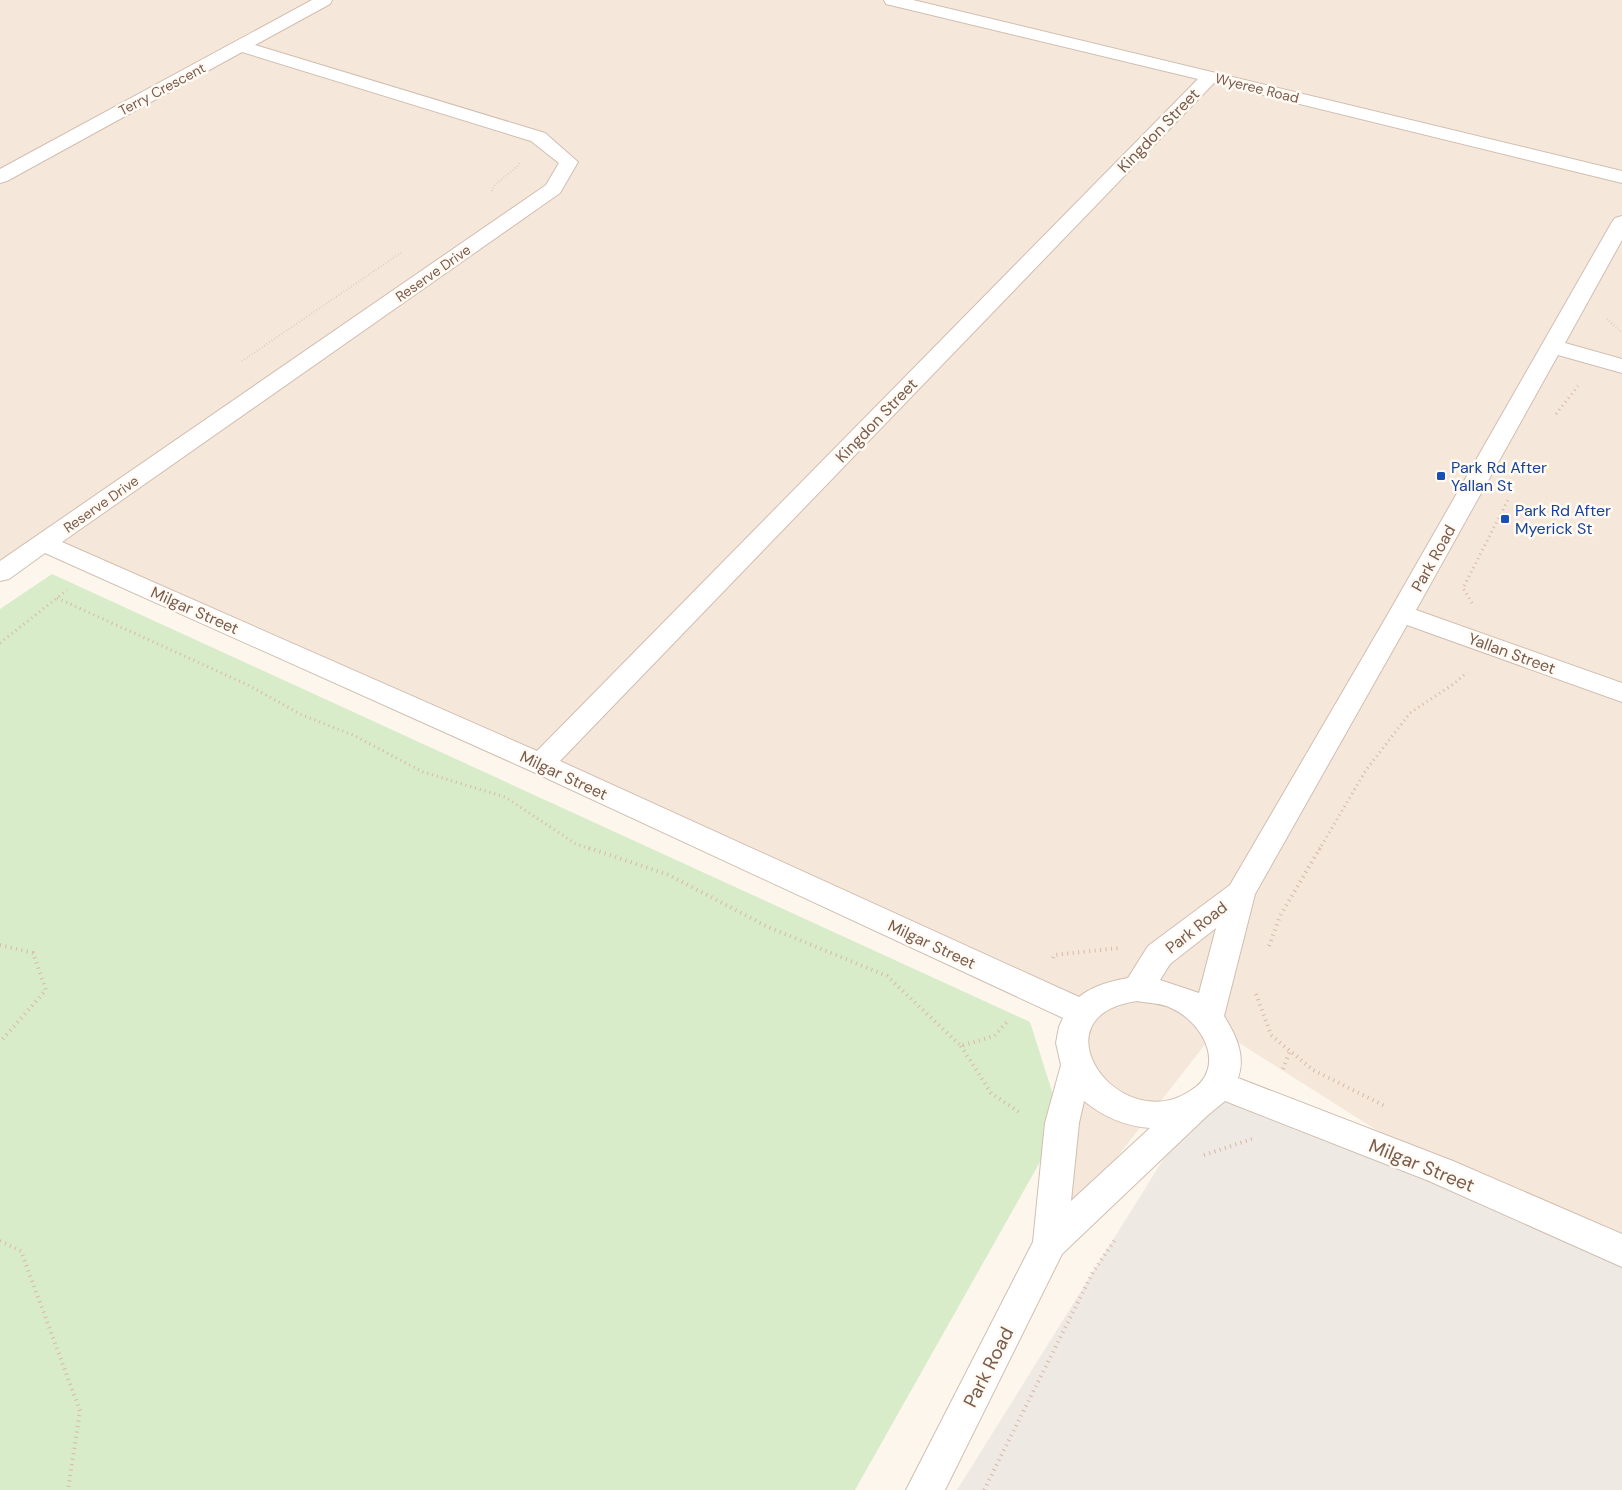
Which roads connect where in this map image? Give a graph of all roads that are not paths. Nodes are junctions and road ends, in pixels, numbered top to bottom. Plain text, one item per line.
1 (324, 0) edge
2 (892, 0) edge
3 (242, 46) junction
4 (1211, 76) junction
5 (0, 177) edge
6 (1622, 177) edge
7 (1622, 222) edge
8 (1552, 346) junction
9 (1622, 366) edge
10 (44, 543) junction
11 (0, 573) edge
12 (1401, 614) junction
13 (1622, 693) edge
14 (540, 764) junction
15 (1240, 893) junction
16 (1137, 989) junction
17 (1082, 1013) junction
18 (1208, 1018) junction
19 (1076, 1068) junction
20 (1220, 1085) junction
21 (1195, 1107) junction
22 (1050, 1243) junction
23 (1622, 1251) edge
24 (925, 1490) edge

1 - 3 street, Terry Crescent
2 - 4 street, Wyeree Road
3 - 5 street, Terry Crescent
3 - 10 street, Reserve Drive
4 - 6 street, Wyeree Road
4 - 14 street, Kingdon Street
7 - 8 street, Park Road
8 - 9 street
8 - 12 street, Park Road
10 - 11 street, Reserve Drive
10 - 14 street, Milgar Street
12 - 13 street, Yallan Street
12 - 15 street, Park Road
14 - 17 street, Milgar Street
15 - 16 street, Park Road
15 - 18 street, Park Road
16 - 17 street
16 - 18 street
17 - 19 street
18 - 20 street
19 - 21 street
19 - 22 street, Park Road
20 - 21 street
20 - 23 street, Milgar Street
21 - 22 street, Park Road
22 - 24 street, Park Road

